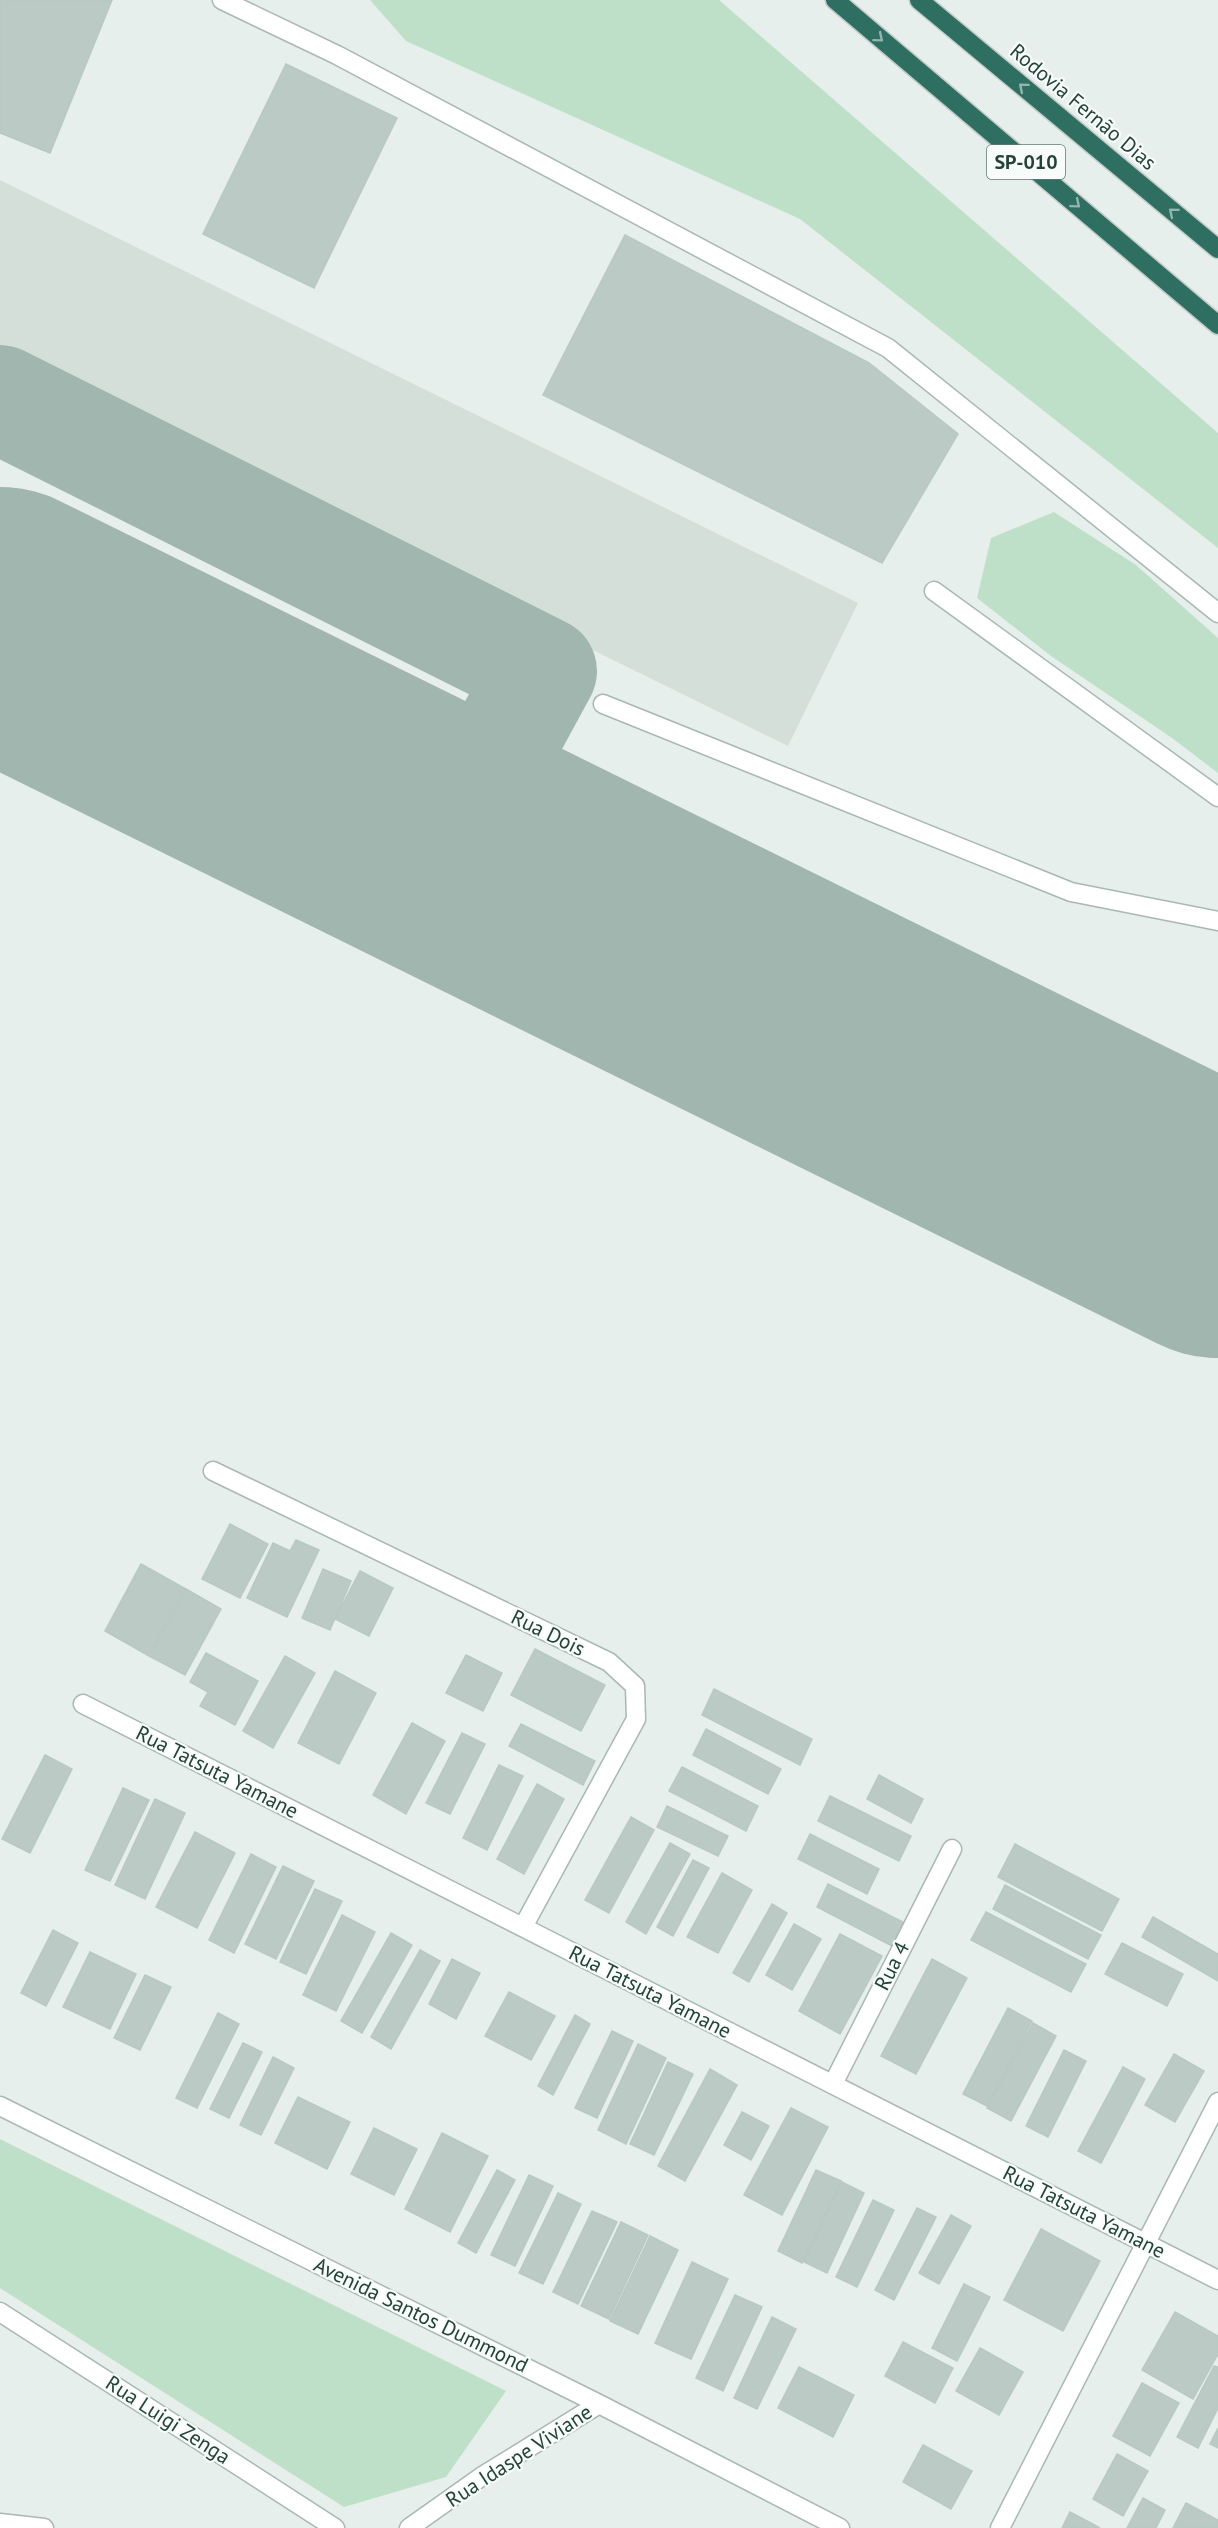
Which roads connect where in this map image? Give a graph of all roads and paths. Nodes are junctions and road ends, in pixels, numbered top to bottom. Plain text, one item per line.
1 (222, 0) edge
2 (835, 0) edge
3 (919, 0) edge
4 (1218, 249) edge
5 (1218, 324) edge
6 (934, 591) dead end
7 (1218, 613) edge
8 (603, 704) dead end
9 (1218, 797) edge
10 (1218, 921) edge
11 (213, 1471) dead end
12 (82, 1704) dead end
13 (952, 1849) dead end
14 (523, 1927) junction
15 (832, 2084) junction
16 (1218, 2102) edge
17 (0, 2106) edge
18 (1147, 2244) junction
19 (1218, 2280) edge
20 (0, 2312) edge
21 (599, 2404) junction
22 (0, 2523) edge
23 (44, 2528) edge
24 (335, 2528) edge
25 (409, 2528) edge
26 (840, 2528) edge
27 (1000, 2528) edge

1 - 7 street
2 -> 5 highway, SP-010
4 -> 3 highway, Rodovia Fernão Dias / SP-010
6 - 9 street
8 - 10 street
11 - 14 street, Rua Dois
12 - 14 street, Rua Tatsuta Yamane
13 - 15 street, Rua 4
14 - 15 street, Rua Tatsuta Yamane
15 - 18 street, Rua Tatsuta Yamane
16 - 18 street
17 - 21 street, Avenida Santos Dummond
18 - 19 street, Rua Tatsuta Yamane
18 - 27 street
20 - 24 street, Rua Luigi Zenga
21 - 25 street, Rua Idaspe Viviane
21 - 26 street, Avenida Santos Dummond
22 - 23 street

